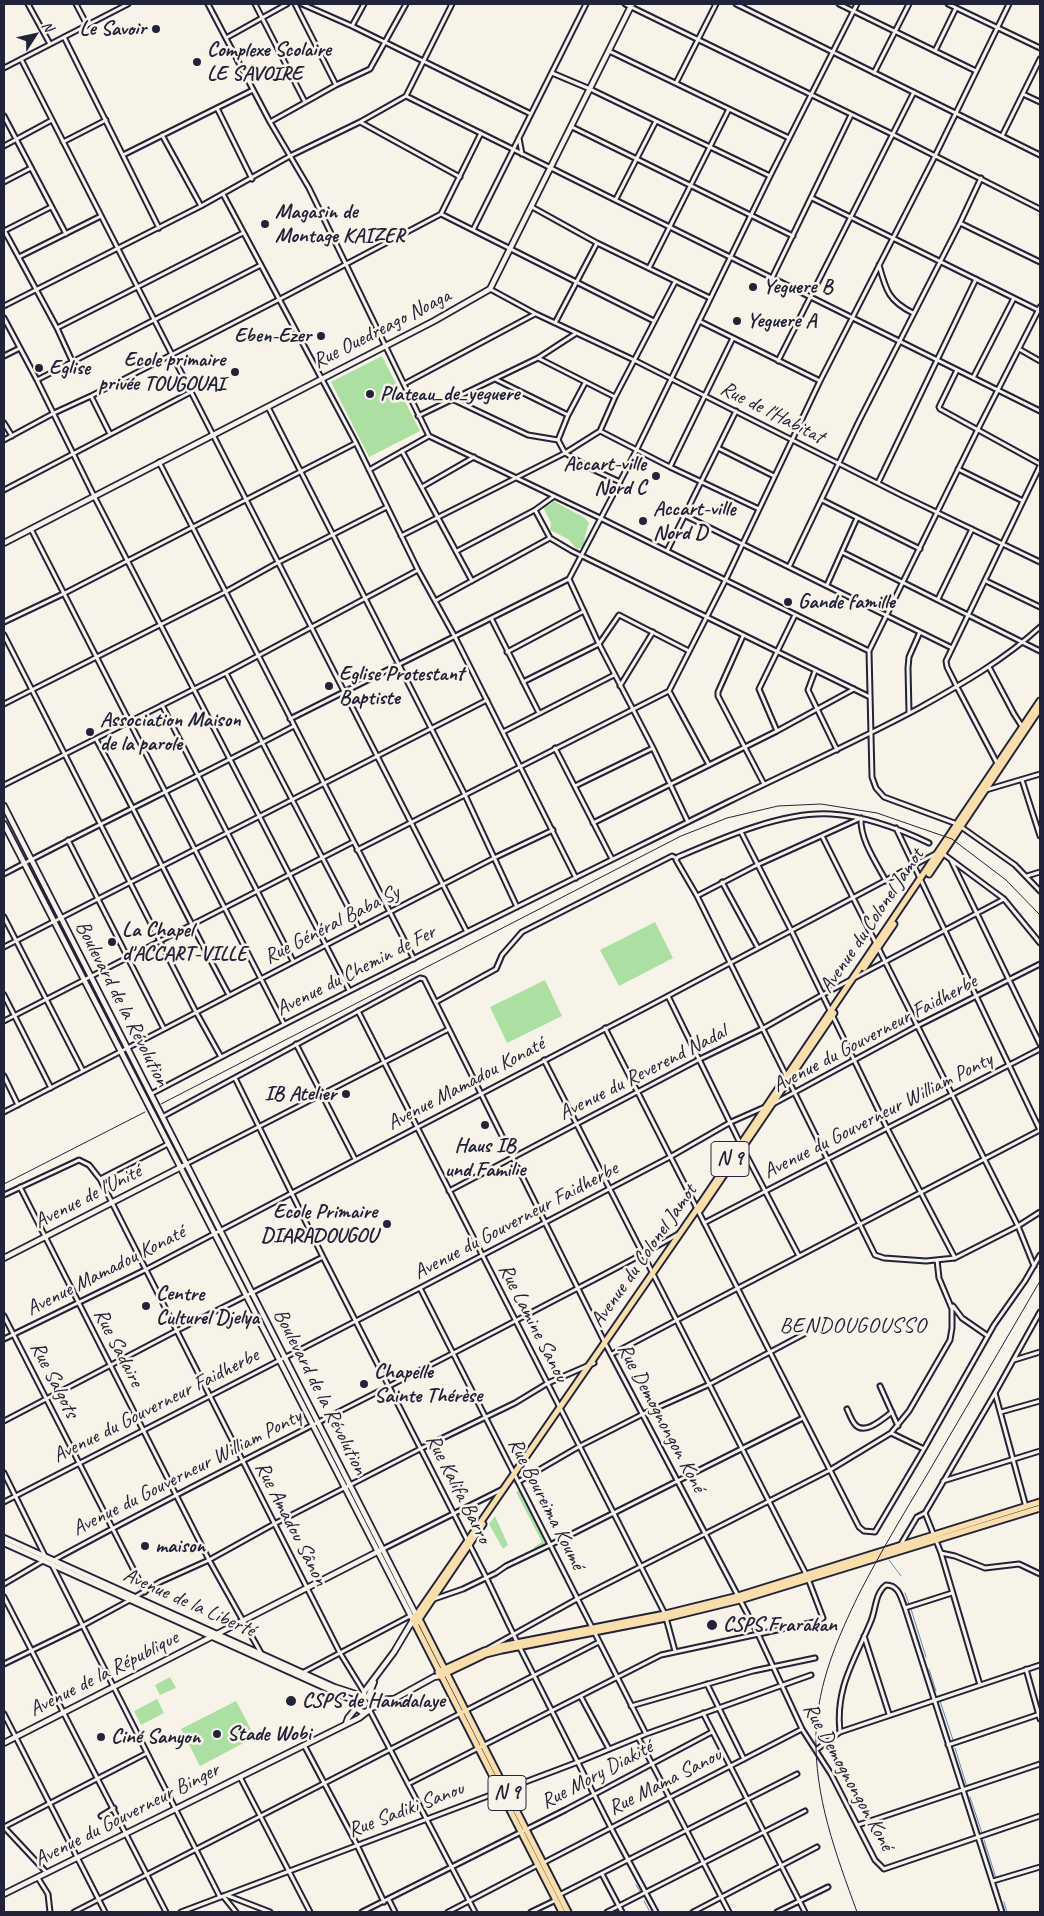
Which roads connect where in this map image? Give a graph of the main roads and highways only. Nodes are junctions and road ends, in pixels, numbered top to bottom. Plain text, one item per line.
1 (632, 5) edge
2 (4, 543) edge
3 (1040, 701) edge
4 (1040, 708) edge
5 (1024, 728) junction
6 (4, 806) edge
7 (4, 824) edge
8 (959, 825) junction
9 (877, 947) junction
10 (831, 1013) junction
11 (186, 1164) junction
12 (181, 1167) junction
13 (698, 1210) junction
14 (217, 1232) junction
15 (4, 1258) edge
16 (653, 1274) junction
17 (249, 1295) junction
18 (605, 1343) junction
19 (560, 1409) junction
20 (516, 1477) junction
21 (348, 1487) junction
22 (1040, 1502) edge
23 (1040, 1508) edge
24 (1027, 1510) junction
25 (4, 1538) edge
26 (935, 1538) junction
27 (4, 1543) edge
28 (467, 1543) junction
29 (380, 1550) junction
30 (44, 1558) junction
31 (53, 1562) junction
32 (808, 1578) junction
33 (418, 1617) junction
34 (413, 1621) junction
35 (218, 1634) junction
36 (212, 1637) junction
37 (518, 1644) junction
38 (445, 1670) junction
39 (439, 1674) junction
40 (366, 1696) junction
41 (394, 1699) junction
42 (357, 1704) junction
43 (369, 1710) junction
44 (346, 1724) junction
45 (4, 1743) edge
46 (482, 1748) junction
47 (540, 1864) junction
48 (4, 1894) edge
49 (562, 1912) edge
50 (568, 1912) edge

1 - 2 main road, Rue Ouedreago Noaga
3 - 5 main road, Avenue du Colonel Jamot / N 9
4 - 5 main road, Avenue du Colonel Jamot / N 9
5 - 8 main road, Avenue du Colonel Jamot / N 9
5 - 8 main road, Avenue du Colonel Jamot / N 9
6 - 11 main road, Boulevard de la Révolution
7 - 12 main road, Boulevard de la Révolution
8 - 9 main road, Avenue du Colonel Jamot / N 9
9 - 10 main road, Avenue du Colonel Jamot / N 9
9 - 10 main road, Avenue du Colonel Jamot / N 9
10 - 13 main road, Avenue du Colonel Jamot / N 9
11 - 12 main road, Avenue de l'Unité
11 - 14 main road, Boulevard de la Révolution
12 - 14 main road, Boulevard de la Révolution
12 - 15 main road, Avenue de l'Unité
13 - 16 main road, Avenue du Colonel Jamot / N 9
13 - 16 main road, Avenue du Colonel Jamot / N 9
14 - 17 main road, Boulevard de la Révolution
16 - 18 main road, Avenue du Colonel Jamot / N 9
17 - 21 main road, Boulevard de la Révolution
17 - 21 main road, Boulevard de la Révolution
18 - 19 main road, Avenue du Colonel Jamot / N 9
18 - 19 main road, Avenue du Colonel Jamot / N 9
19 - 20 main road, Avenue du Colonel Jamot / N 9
20 - 28 main road, Avenue du Colonel Jamot / N 9
20 - 28 main road, Avenue du Colonel Jamot / N 9
21 - 29 main road, Boulevard de la Révolution
22 - 24 main road
23 - 24 main road
24 - 26 main road
25 - 30 main road, Avenue de la Liberté
26 - 32 main road
26 - 32 main road
27 - 30 main road, Avenue de la Liberté
28 - 33 main road, Avenue du Colonel Jamot / N 9
29 - 33 main road, Boulevard de la Révolution
29 - 34 main road, Boulevard de la Révolution
29 - 35 main road, Avenue de la République
30 - 31 main road, Avenue de la Liberté
31 - 35 main road, Avenue de la Liberté
31 - 36 main road, Avenue de la Liberté
32 - 37 main road
33 - 34 main road, Avenue du Colonel Jamot / N 9
33 - 38 main road, Boulevard de la Révolution / N 9
34 - 39 main road, Boulevard de la Révolution / N 9
34 - 40 main road, Avenue du Colonel Jamot
35 - 36 main road, Avenue de la République
35 - 40 main road, Avenue de la Liberté
36 - 42 main road, Avenue de la Liberté
36 - 45 main road, Avenue de la République
37 - 38 main road
37 - 38 main road
38 - 39 main road
38 - 46 main road, Boulevard de la Révolution / N 9
39 - 41 main road, Avenue du Gouverneur Binger
39 - 46 main road, Boulevard de la Révolution / N 9
40 - 41 main road, Avenue du Gouverneur Binger
40 - 42 main road
40 - 43 main road
41 - 43 main road, Avenue du Gouverneur Binger
42 - 43 main road, Avenue de la Liberté
42 - 44 main road
43 - 44 main road, Avenue du Gouverneur Binger
44 - 48 main road, Avenue du Gouverneur Binger
46 - 47 main road, Boulevard de la Révolution / N 9
47 - 49 main road, Boulevard de la Révolution / N 9
47 - 50 main road, Boulevard de la Révolution / N 9

